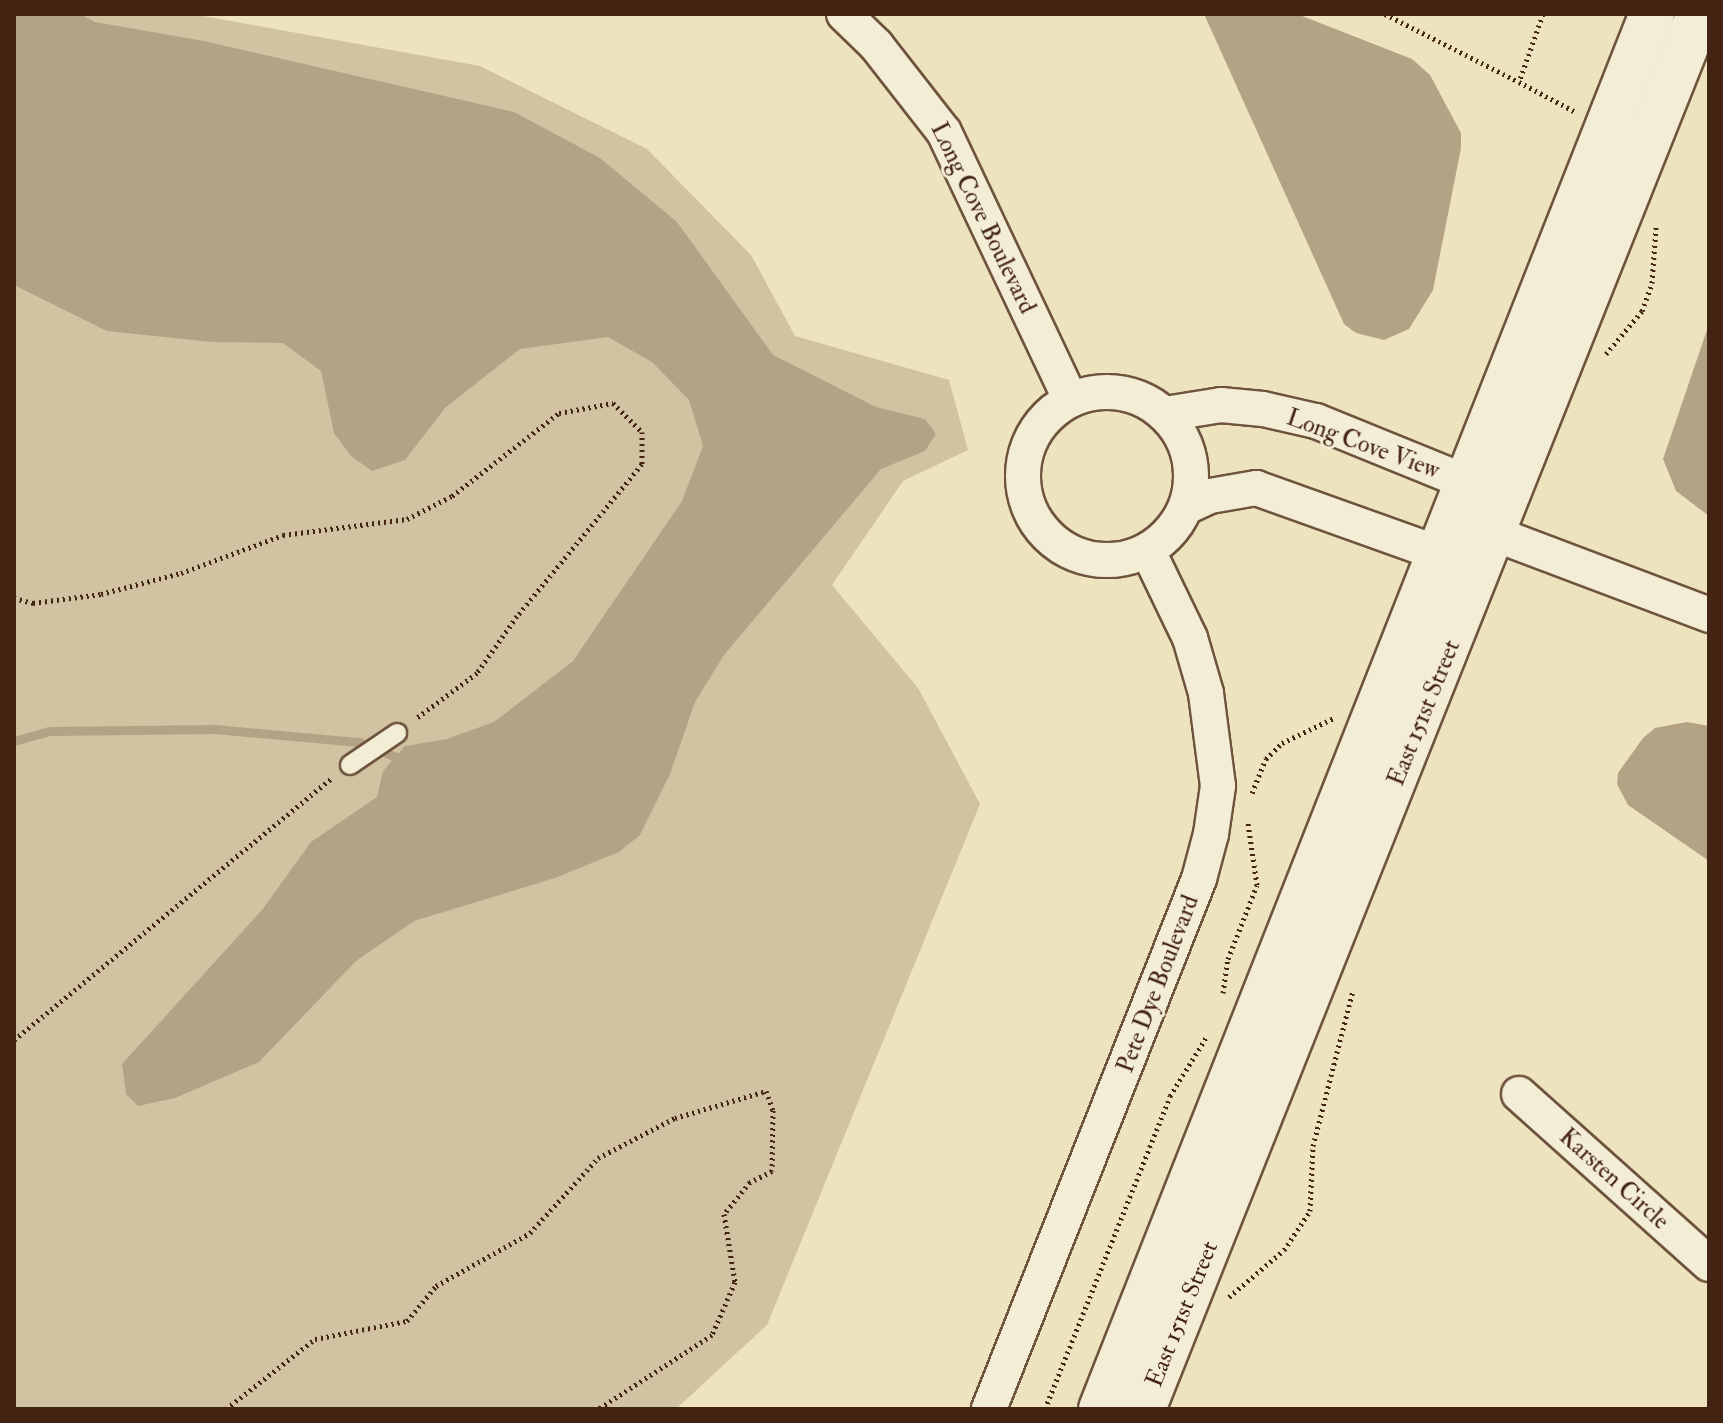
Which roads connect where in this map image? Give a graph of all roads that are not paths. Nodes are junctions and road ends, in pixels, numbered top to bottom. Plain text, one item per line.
1 (844, 14) edge
2 (1652, 14) edge
3 (1699, 14) edge
4 (1070, 399) junction
5 (1165, 414) junction
6 (1186, 507) junction
7 (1487, 511) junction
8 (1148, 551) junction
9 (1438, 553) junction
10 (1709, 615) edge
11 (397, 733) road end
12 (356, 760) road end
13 (1519, 1094) dead end
14 (1709, 1264) edge
15 (989, 1409) edge
16 (1101, 1409) edge
17 (1143, 1409) edge

1 - 4 street, Long Cove Boulevard
2 - 7 street, East 151st Street
3 - 7 street, East 151st Street
4 - 5 street
4 - 8 street
5 - 6 street
5 - 7 street, Long Cove View
6 - 8 street
6 - 9 street
7 - 9 street, East 151st Street
7 - 9 lane
7 - 10 street, Long Cove View
7 - 17 street, East 151st Street
8 - 15 street, Pete Dye Boulevard
9 - 16 street, East 151st Street
11 - 12 lane
13 - 14 street, Karsten Circle

